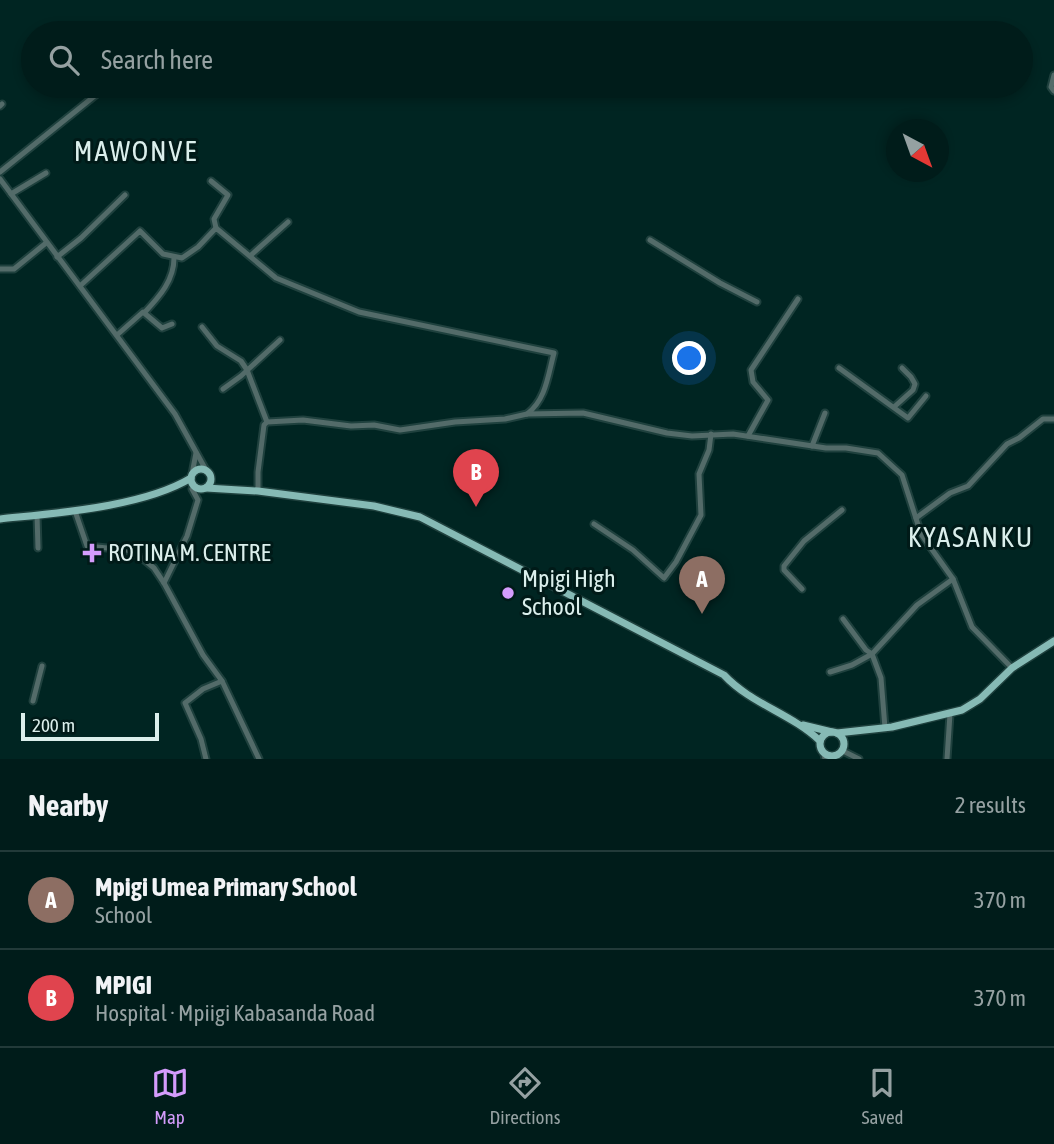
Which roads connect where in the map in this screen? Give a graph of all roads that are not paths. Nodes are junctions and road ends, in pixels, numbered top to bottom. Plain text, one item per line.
1 (1054, 75) edge
2 (1054, 91) edge
3 (92, 98) edge
4 (0, 172) edge
5 (46, 173) dead end
6 (0, 179) edge
7 (211, 181) dead end
8 (11, 194) junction
9 (125, 195) dead end
10 (288, 222) dead end
11 (216, 228) junction
12 (650, 240) dead end
13 (46, 243) junction
14 (250, 256) junction
15 (57, 257) junction
16 (174, 258) junction
17 (0, 269) edge
18 (80, 286) junction
19 (798, 299) dead end
20 (757, 302) dead end
21 (145, 312) junction
22 (173, 324) dead end
23 (202, 327) dead end
24 (117, 335) junction
25 (280, 340) dead end
26 (839, 368) dead end
27 (902, 368) dead end
28 (247, 370) junction
29 (223, 389) dead end
30 (926, 396) dead end
31 (894, 407) junction
32 (825, 413) dead end
33 (527, 414) junction
34 (1054, 419) edge
35 (267, 422) junction
36 (711, 434) junction
37 (748, 436) junction
38 (812, 446) junction
39 (196, 453) junction
40 (206, 470) junction
41 (192, 476) junction
42 (211, 478) junction
43 (175, 488) junction
44 (205, 488) junction
45 (194, 489) junction
46 (228, 491) junction
47 (258, 491) junction
48 (842, 510) dead end
49 (75, 511) junction
50 (37, 515) junction
51 (916, 518) junction
52 (0, 519) edge
53 (594, 524) dead end
54 (38, 548) dead end
55 (953, 579) junction
56 (164, 583) junction
57 (802, 589) dead end
58 (843, 620) dead end
59 (1054, 640) edge
60 (872, 654) junction
61 (42, 666) dead end
62 (1012, 668) junction
63 (830, 672) dead end
64 (222, 681) junction
65 (33, 701) dead end
66 (950, 714) junction
67 (796, 722) junction
68 (885, 728) junction
69 (858, 732) junction
70 (835, 733) junction
71 (820, 741) junction
72 (843, 747) junction
73 (829, 757) edge
74 (206, 759) edge
75 (258, 759) edge
76 (859, 759) edge
77 (947, 759) edge

1 - 2 street
3 - 4 street
5 - 8 street
6 - 8 street
7 - 11 street
8 - 13 street
9 - 15 street
10 - 14 street
11 - 14 street
11 - 16 street
12 - 20 street
13 - 15 street
13 - 17 street
14 - 33 street
15 - 18 street
16 - 18 street
16 - 21 street
18 - 24 street
19 - 37 street
21 - 22 street
21 - 24 street
23 - 28 street
24 - 39 street
25 - 28 street
26 - 31 street
27 - 31 street
28 - 29 street
28 - 35 street
30 - 31 street
32 - 38 street
33 - 35 street
33 - 36 street
34 - 51 street
35 - 47 street
36 - 37 street
36 - 53 street
37 - 38 street
38 - 51 street
39 - 40 street
39 - 41 street
40 - 41 main road
40 - 42 main road
41 - 43 main road
41 - 45 main road
42 - 44 main road
42 - 46 main road
43 - 45 main road
43 - 49 main road
44 - 45 main road
44 - 46 main road
45 - 56 street
46 - 47 main road
47 - 67 main road
48 - 57 street
49 - 50 main road
49 - 56 street
50 - 52 main road
50 - 54 street
51 - 55 street
55 - 60 street
55 - 62 street
56 - 64 street
58 - 60 street
59 - 62 main road
60 - 63 street
60 - 68 street
61 - 65 street
62 - 66 main road
64 - 74 street
64 - 75 street
66 - 68 main road
66 - 77 street
67 - 70 main road
67 - 71 main road
68 - 69 main road
69 - 70 main road
69 - 72 main road
70 - 71 main road
70 - 72 main road
71 - 73 main road
72 - 73 main road
72 - 76 street

